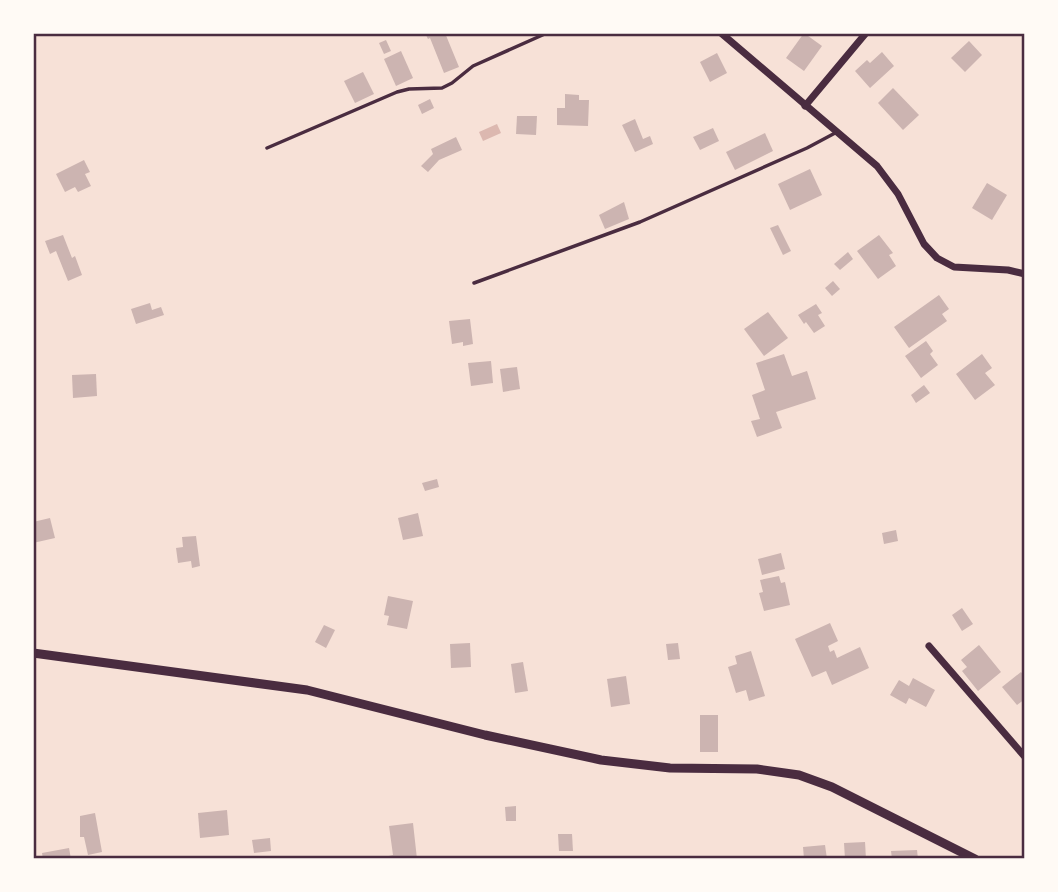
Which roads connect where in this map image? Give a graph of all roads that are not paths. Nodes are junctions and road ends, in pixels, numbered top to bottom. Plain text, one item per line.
1 (547, 33) edge
2 (721, 33) edge
3 (866, 33) edge
4 (805, 106) junction
5 (837, 132) junction
6 (267, 148) dead end
7 (1025, 274) edge
8 (474, 283) dead end
9 (929, 646) dead end
10 (33, 653) edge
11 (1025, 757) edge
12 (975, 859) edge

1 - 6 lane
2 - 4 street
3 - 4 street
4 - 5 street
5 - 7 street
5 - 8 lane
9 - 11 street
10 - 12 street

